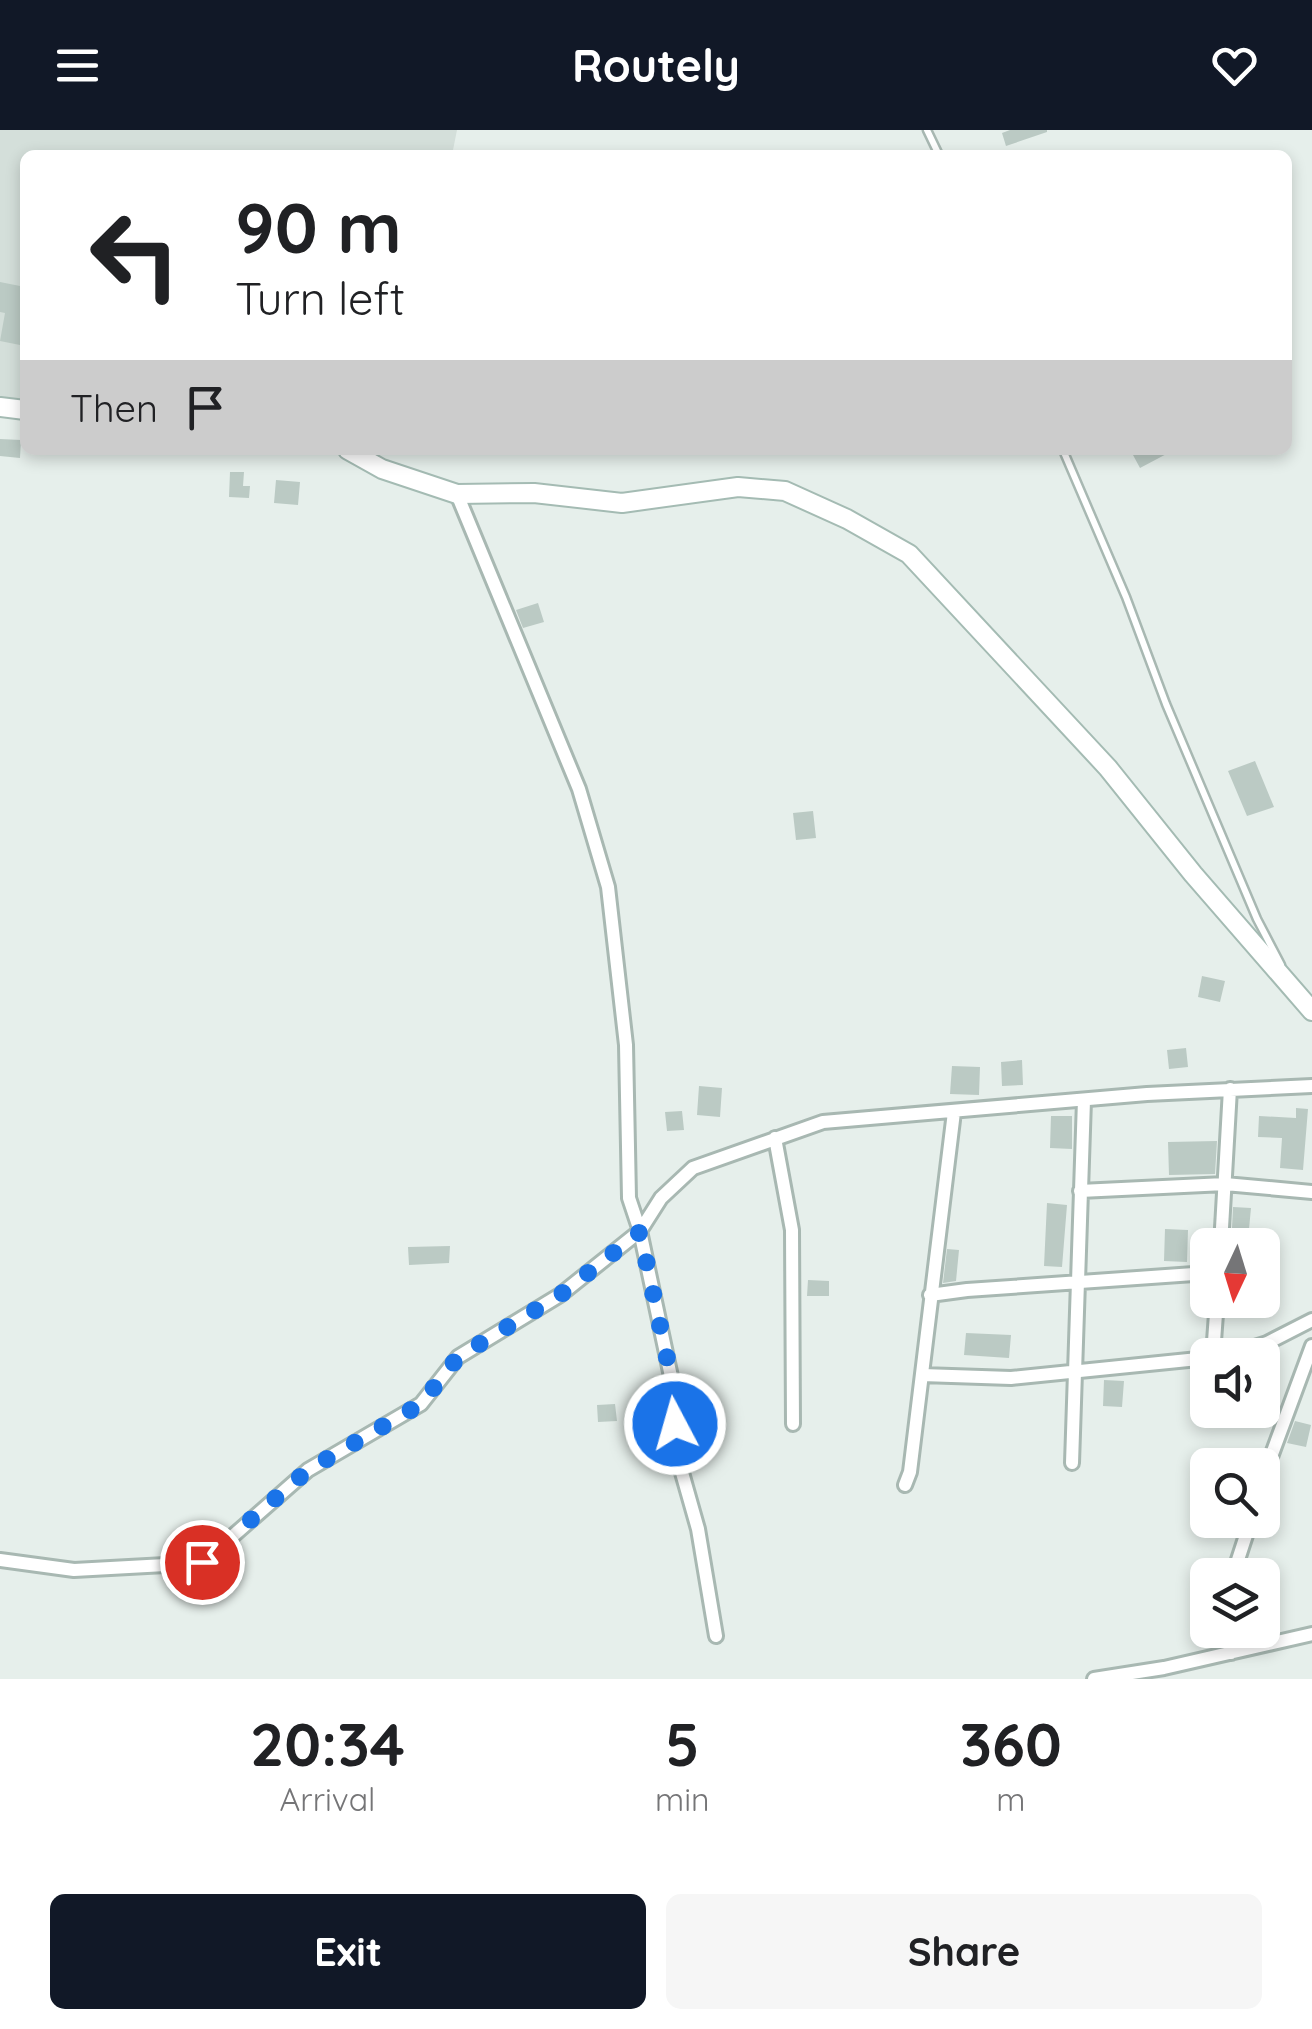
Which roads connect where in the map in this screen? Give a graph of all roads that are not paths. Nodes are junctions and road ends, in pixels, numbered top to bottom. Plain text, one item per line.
1 (357, 455) edge
2 (1065, 455) edge
3 (458, 494) junction
4 (1288, 980) junction
5 (1312, 1011) edge
6 (1312, 1086) edge
7 (1230, 1089) junction
8 (1084, 1100) junction
9 (954, 1112) junction
10 (776, 1138) junction
11 (1224, 1184) junction
12 (1080, 1191) junction
13 (1312, 1192) edge
14 (1222, 1228) edge
15 (640, 1232) junction
16 (1190, 1274) edge
17 (1077, 1282) junction
18 (930, 1296) junction
19 (1312, 1320) edge
20 (1277, 1338) edge
21 (1312, 1346) edge
22 (1190, 1359) edge
23 (1074, 1370) junction
24 (922, 1375) junction
25 (793, 1424) dead end
26 (1274, 1448) edge
27 (1072, 1462) dead end
28 (905, 1485) dead end
29 (0, 1560) edge
30 (1312, 1634) edge
31 (716, 1636) dead end
32 (1231, 1648) edge
33 (1231, 1653) junction
34 (1094, 1679) edge

1 - 3 street
2 - 4 lane
3 - 4 street
3 - 15 street
4 - 5 street
6 - 7 street
7 - 8 street
7 - 11 street
8 - 9 street
8 - 12 street
9 - 10 street
9 - 18 street
10 - 15 street
10 - 25 street
11 - 12 street
11 - 13 street
11 - 14 street
12 - 17 street
15 - 29 street
15 - 31 street
16 - 17 street
17 - 18 street
17 - 23 street
18 - 24 street
19 - 20 street
21 - 26 street
22 - 23 street
23 - 24 street
23 - 27 street
24 - 28 street
30 - 33 street
32 - 33 street
33 - 34 street

